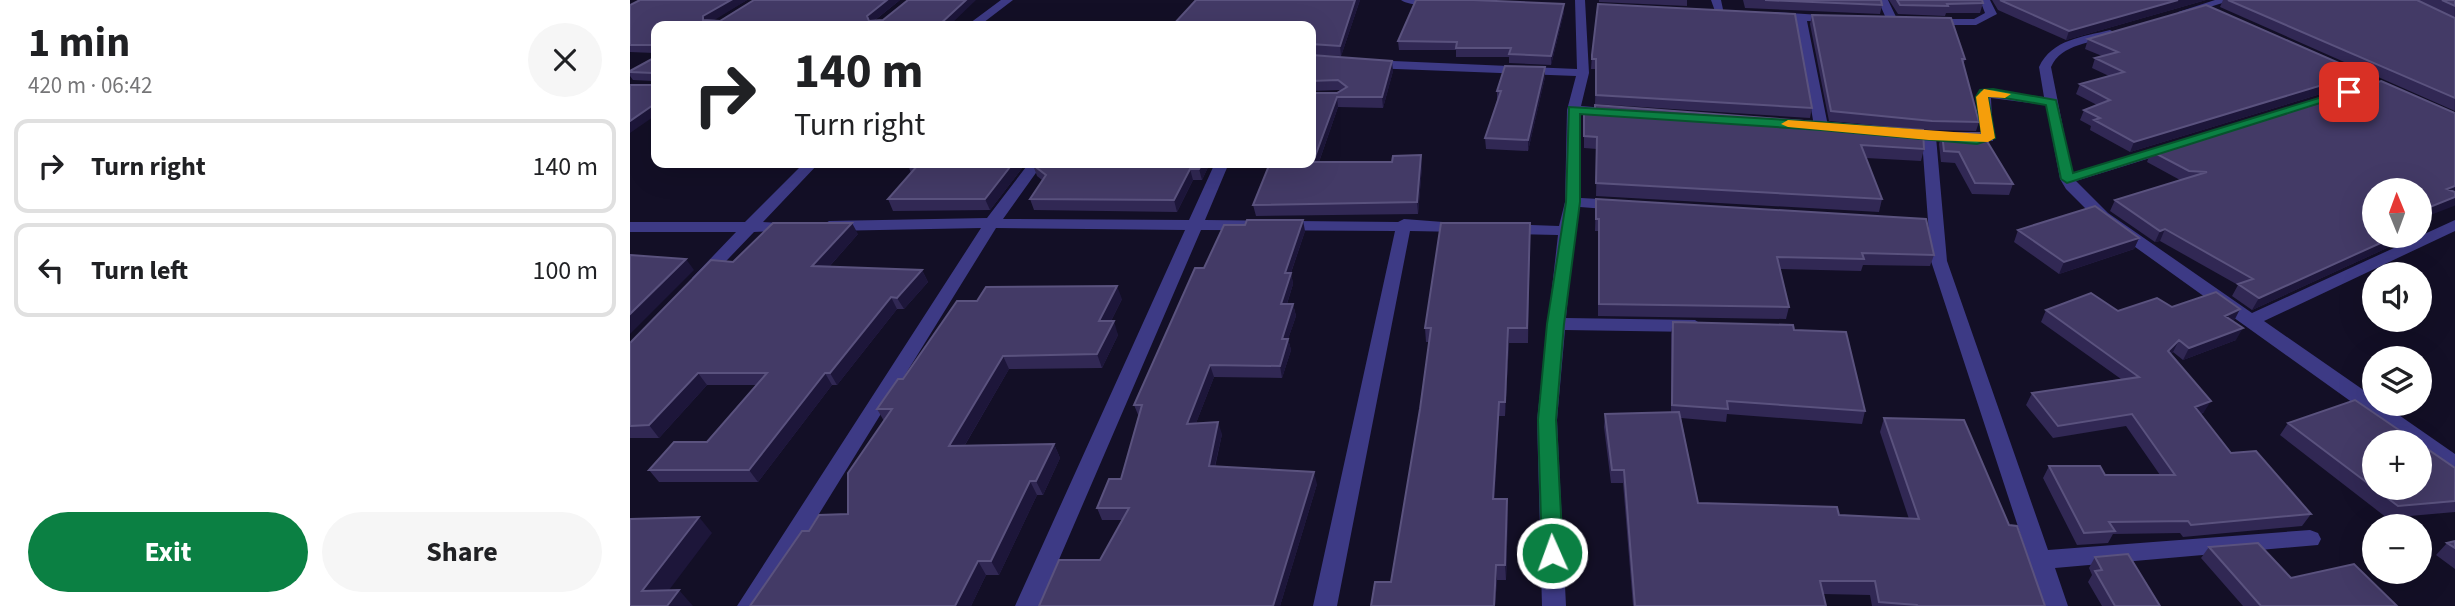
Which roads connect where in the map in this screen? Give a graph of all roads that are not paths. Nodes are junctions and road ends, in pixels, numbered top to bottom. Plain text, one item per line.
1 (1008, 0) edge
2 (1406, 0) edge
3 (1716, 0) edge
4 (1883, 0) edge
5 (1984, 0) edge
6 (2227, 0) edge
7 (1446, 1) edge
8 (1579, 3) edge
9 (2203, 7) junction
10 (1707, 12) edge
11 (1720, 12) junction
12 (1734, 13) edge
13 (1761, 15) edge
14 (1801, 17) junction
15 (2163, 18) edge
16 (2228, 18) edge
17 (1854, 19) edge
18 (979, 21) edge
19 (2123, 30) edge
20 (2325, 62) edge
21 (1352, 63) edge
22 (1583, 73) junction
23 (2374, 84) junction
24 (2348, 93) edge
25 (2404, 97) edge
26 (2052, 102) junction
27 (1574, 110) junction
28 (1615, 113) edge
29 (1821, 126) edge
30 (1889, 133) edge
31 (1941, 137) junction
32 (2188, 142) edge
33 (807, 168) edge
34 (1032, 168) edge
35 (1220, 168) edge
36 (2067, 179) junction
37 (1573, 202) junction
38 (1640, 206) edge
39 (992, 225) junction
40 (1194, 225) junction
41 (1404, 225) junction
42 (2455, 225) edge
43 (630, 228) edge
44 (748, 228) junction
45 (1566, 231) junction
46 (685, 293) edge
47 (2249, 321) junction
48 (1556, 324) junction
49 (1716, 327) edge
50 (2455, 465) edge
51 (2310, 539) dead end
52 (2040, 560) junction
53 (749, 606) edge
54 (1027, 606) edge
55 (1325, 606) edge
56 (1554, 606) edge
57 (2056, 606) edge

1 - 18 street
2 - 7 street
3 - 11 street
4 - 5 street
6 - 9 street
8 - 22 street
9 - 15 street
9 - 16 street
10 - 11 street
11 - 12 street
13 - 14 street
14 - 17 street
14 - 29 street
19 - 26 street
20 - 23 street
21 - 22 street
22 - 27 street
23 - 24 street
23 - 25 street
26 - 31 street
26 - 36 street
27 - 28 street
27 - 37 street
30 - 31 street
31 - 52 street
32 - 36 street
33 - 44 street
34 - 39 street
35 - 40 street
36 - 47 street
37 - 38 street
37 - 45 street
39 - 40 street
39 - 44 street
39 - 53 street
40 - 41 street
40 - 54 street
41 - 45 street
41 - 55 street
42 - 47 street
43 - 44 street
44 - 46 street
45 - 48 street
47 - 50 street
48 - 49 street
48 - 56 street
51 - 52 street
52 - 57 street

